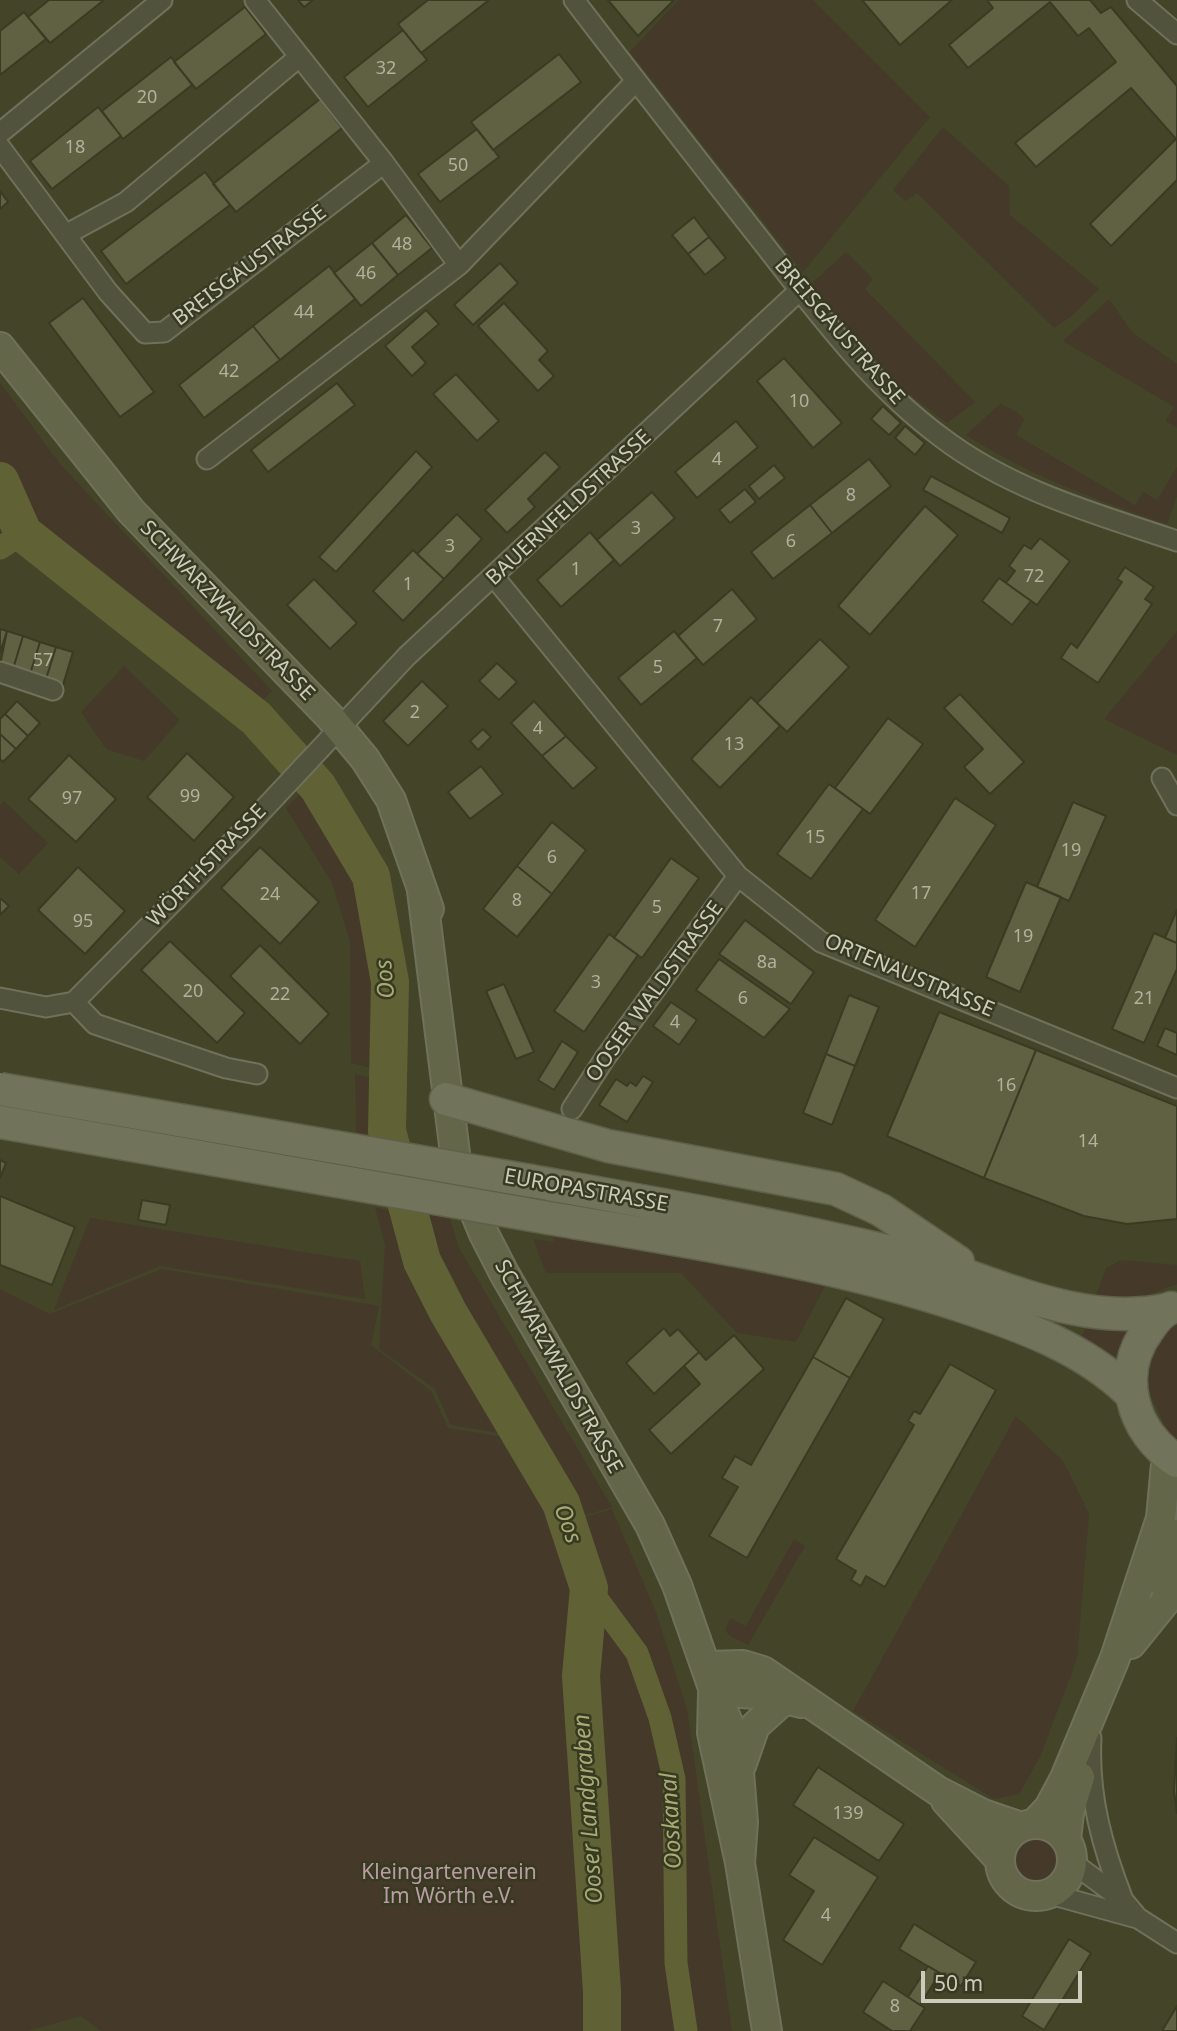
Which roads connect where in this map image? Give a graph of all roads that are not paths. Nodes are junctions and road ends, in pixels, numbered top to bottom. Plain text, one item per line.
1 (162, 0) edge
2 (255, 0) edge
3 (574, 0) edge
4 (1137, 0) edge
5 (1177, 34) edge
6 (299, 57) junction
7 (636, 81) junction
8 (0, 133) edge
9 (0, 147) edge
10 (384, 163) junction
11 (66, 234) junction
12 (459, 265) junction
13 (800, 290) junction
14 (0, 347) edge
15 (207, 459) dead end
16 (1177, 541) edge
17 (495, 578) junction
18 (0, 672) edge
19 (53, 690) dead end
20 (338, 727) junction
21 (1162, 778) dead end
22 (1177, 805) edge
23 (738, 876) junction
24 (0, 998) edge
25 (74, 1002) junction
26 (257, 1074) dead end
27 (0, 1088) edge
28 (1177, 1088) edge
29 (446, 1099) junction
30 (572, 1109) dead end
31 (0, 1122) edge
32 (984, 1282) junction
33 (1171, 1308) edge
34 (1130, 1392) junction
35 (1172, 1457) edge
36 (1177, 1534) edge
37 (1177, 1587) edge
38 (1131, 1644) junction
39 (710, 1679) junction
40 (786, 1698) junction
41 (817, 1709) junction
42 (1091, 1738) junction
43 (739, 1772) junction
44 (938, 1791) junction
45 (1028, 1826) junction
46 (1070, 1852) junction
47 (1000, 1860) junction
48 (740, 1863) junction
49 (1050, 1894) junction
50 (1123, 1900) junction
51 (1139, 1918) junction
52 (1177, 1943) edge
53 (767, 2031) edge

1 - 8 street
2 - 6 street
3 - 7 street, BREISGAUSTRASSE
4 - 5 street
6 - 10 street
6 - 11 street
7 - 12 street
7 - 13 street, BREISGAUSTRASSE
9 - 11 street, BREISGAUSTRASSE
10 - 11 street, BREISGAUSTRASSE
10 - 12 street
12 - 15 street
13 - 16 street, BREISGAUSTRASSE
13 - 17 street, BAUERNFELDSTRASSE
14 - 20 street, SCHWARZWALDSTRASSE
17 - 20 street, BAUERNFELDSTRASSE
17 - 23 street, ORTENAUSTRASSE
18 - 19 street
20 - 25 street, WÖRTHSTRASSE
20 - 29 street, SCHWARZWALDSTRASSE
21 - 22 street
23 - 28 street, ORTENAUSTRASSE
23 - 30 street, OOSER WALDSTRASSE
24 - 25 street
25 - 26 street
27 - 32 main road, EUROPASTRASSE, bridge
29 - 32 main road
29 - 39 street, SCHWARZWALDSTRASSE
31 - 34 main road, EUROPASTRASSE, bridge
32 - 33 main road, EUROPASTRASSE
33 - 34 main road
34 - 35 main road
35 - 45 street
36 - 38 street
37 - 38 street
38 - 42 street
39 - 40 street
39 - 41 street
39 - 43 street, SCHWARZWALDSTRASSE
39 - 48 street, SCHWARZWALDSTRASSE
40 - 41 street
40 - 43 street
41 - 44 street
42 - 46 street
42 - 50 street
43 - 48 street, SCHWARZWALDSTRASSE
44 - 45 street
44 - 47 street
45 - 46 street
45 - 47 street
46 - 49 street
46 - 50 street
47 - 49 street
48 - 53 street, SCHWARZWALDSTRASSE
49 - 51 street
50 - 51 street
51 - 52 street

